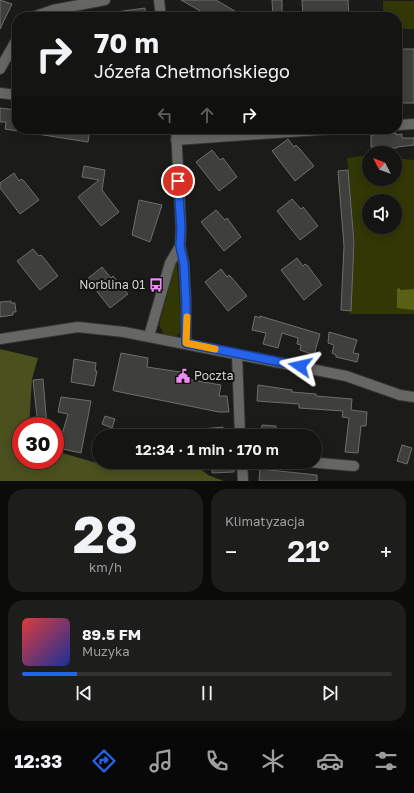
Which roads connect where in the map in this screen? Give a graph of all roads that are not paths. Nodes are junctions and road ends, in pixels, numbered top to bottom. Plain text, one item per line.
1 (105, 0) edge
2 (159, 0) edge
3 (47, 12) edge
4 (160, 12) edge
5 (12, 48) edge
6 (0, 69) edge
7 (0, 93) edge
8 (12, 94) edge
9 (414, 124) edge
10 (402, 125) edge
11 (176, 134) edge
12 (261, 134) edge
13 (176, 140) junction
14 (180, 246) junction
15 (149, 336) junction
16 (0, 339) edge
17 (186, 343) junction
18 (237, 354) junction
19 (414, 397) edge
20 (240, 429) edge
21 (322, 463) edge
22 (354, 466) dead end
23 (243, 469) edge
24 (244, 481) edge

1 - 3 street
2 - 4 street
5 - 6 street
7 - 8 street
9 - 10 street
11 - 13 street
12 - 13 street
13 - 14 street
14 - 15 street
14 - 17 street
15 - 16 street
15 - 17 street
17 - 18 street
18 - 19 street
18 - 20 street
21 - 22 street
23 - 24 street

